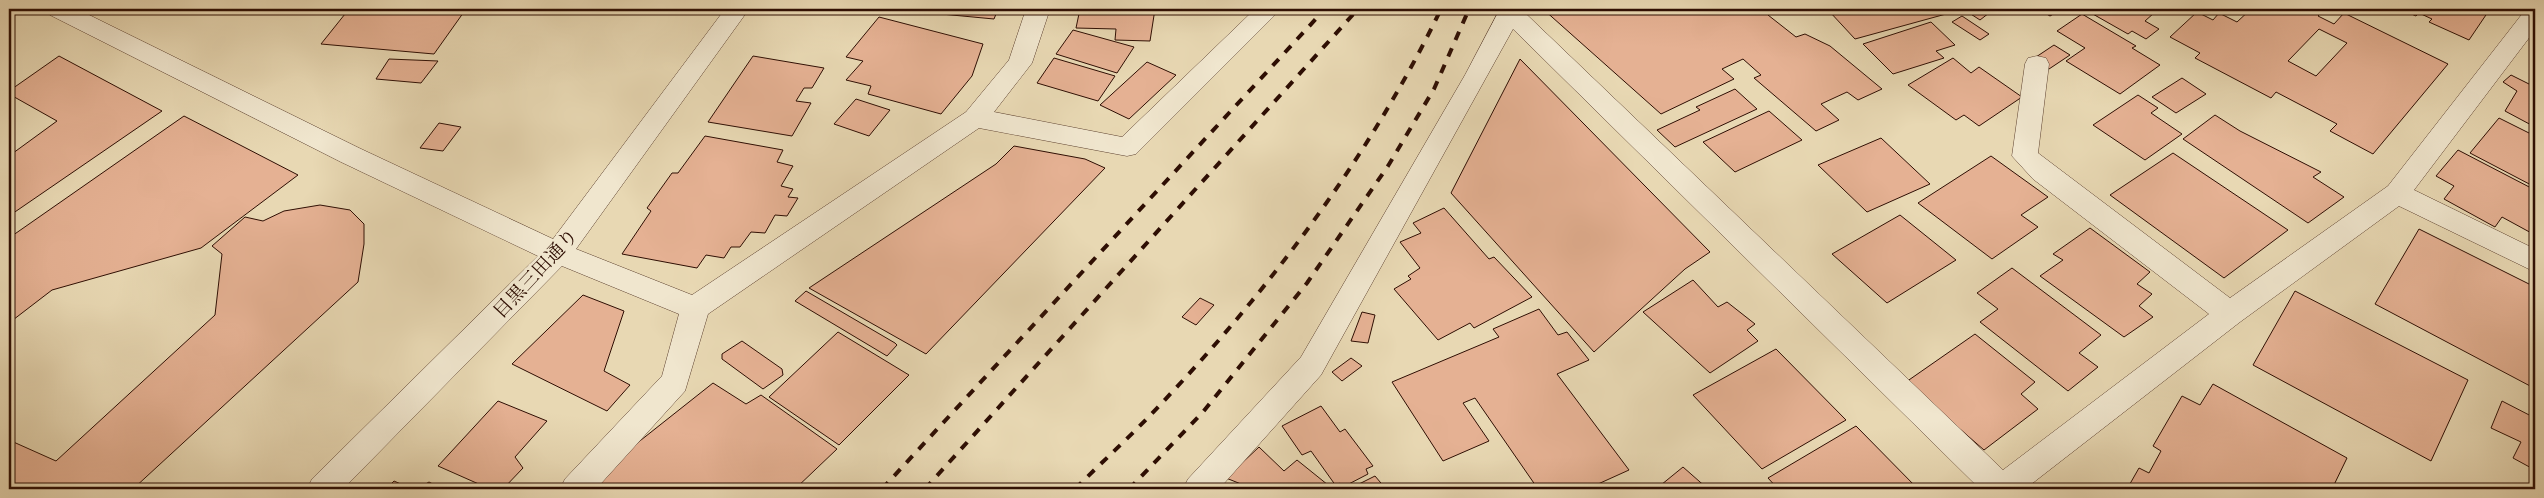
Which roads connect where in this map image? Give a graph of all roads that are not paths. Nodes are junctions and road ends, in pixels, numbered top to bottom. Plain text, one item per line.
1 (58, 9) edge
2 (737, 9) edge
3 (1038, 9) edge
4 (1270, 9) edge
5 (1512, 11) edge
6 (2535, 14) edge
7 (2037, 64) dead end
8 (975, 118) junction
9 (2397, 192) junction
10 (558, 253) junction
11 (2535, 261) edge
12 (695, 308) junction
13 (2230, 314) junction
14 (323, 489) edge
15 (576, 489) edge
16 (1199, 489) edge
17 (2002, 489) edge

1 - 10 street
2 - 10 street, 目黒三田通り
3 - 8 street
4 - 8 street
5 - 16 street
5 - 17 street
6 - 9 street
7 - 13 street
8 - 12 street
9 - 11 street
9 - 13 street
10 - 12 street
10 - 14 street, 目黒三田通り
12 - 15 street
13 - 17 street

